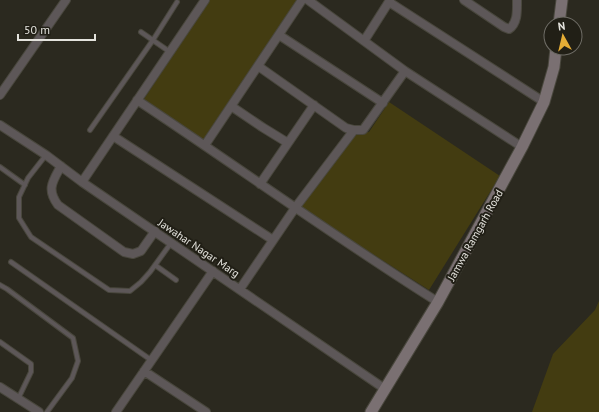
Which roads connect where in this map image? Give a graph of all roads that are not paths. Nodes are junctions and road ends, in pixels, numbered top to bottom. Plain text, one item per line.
1 (66, 0) edge
2 (206, 0) edge
3 (302, 0) edge
4 (308, 0) edge
5 (464, 0) edge
6 (517, 0) edge
7 (562, 0) edge
8 (390, 1) edge
9 (177, 2) dead end
10 (560, 16) edge
11 (140, 32) dead end
12 (279, 35) junction
13 (153, 40) junction
14 (364, 41) junction
15 (170, 53) junction
16 (555, 56) edge
17 (258, 66) junction
18 (405, 71) junction
19 (0, 95) edge
20 (138, 100) junction
21 (544, 102) junction
22 (383, 103) junction
23 (314, 105) junction
24 (231, 106) junction
25 (1, 129) edge
26 (90, 130) dead end
27 (354, 130) junction
28 (113, 136) junction
29 (288, 143) junction
30 (205, 145) junction
31 (522, 147) junction
32 (46, 155) junction
33 (61, 166) junction
34 (0, 167) edge
35 (82, 182) junction
36 (260, 184) junction
37 (25, 185) junction
38 (295, 208) junction
39 (155, 231) junction
40 (273, 240) junction
41 (172, 242) junction
42 (11, 262) dead end
43 (155, 265) junction
44 (213, 271) junction
45 (176, 280) dead end
46 (0, 285) edge
47 (240, 289) junction
48 (438, 302) junction
49 (0, 342) edge
50 (151, 360) junction
51 (144, 371) junction
52 (0, 387) edge
53 (386, 389) junction
54 (18, 399) junction
55 (39, 412) edge
56 (47, 412) edge
57 (116, 412) edge
58 (206, 412) edge
59 (371, 412) edge

1 - 19 street
2 - 15 street
3 - 12 street
4 - 14 street
5 - 6 street
7 - 10 main road
8 - 14 street
8 - 21 street
9 - 13 lane
11 - 13 lane
12 - 17 street
12 - 22 street
13 - 15 lane
13 - 26 lane
14 - 18 street
15 - 20 street
16 - 21 main road, Jamwa Ramgarh Road
17 - 23 street
17 - 24 street
18 - 22 street
18 - 31 street
20 - 28 street
20 - 30 street
21 - 31 main road, Jamwa Ramgarh Road
22 - 27 street
23 - 27 street
23 - 29 street
24 - 29 street
24 - 30 street
25 - 32 street, Jawahar Nagar Marg
27 - 38 street
28 - 35 street
28 - 40 street
29 - 36 street
30 - 36 street
31 - 48 main road, Jamwa Ramgarh Road
32 - 33 street, Jawahar Nagar Marg
32 - 37 lane
33 - 35 street, Jawahar Nagar Marg
33 - 39 street
34 - 37 lane
35 - 39 street, Jawahar Nagar Marg
36 - 38 street
37 - 43 lane
38 - 40 street
38 - 48 street
39 - 41 street, Jawahar Nagar Marg
40 - 47 street
41 - 43 lane
41 - 44 street, Jawahar Nagar Marg
42 - 50 lane
43 - 45 lane
44 - 47 street, Jawahar Nagar Marg
44 - 50 street
46 - 56 lane
47 - 53 street, Jawahar Nagar Marg
48 - 53 main road, Jamwa Ramgarh Road
49 - 54 lane
50 - 51 street
51 - 57 street
51 - 58 street
52 - 54 street
53 - 59 main road, Jamwa Ramgarh Road
54 - 55 street

